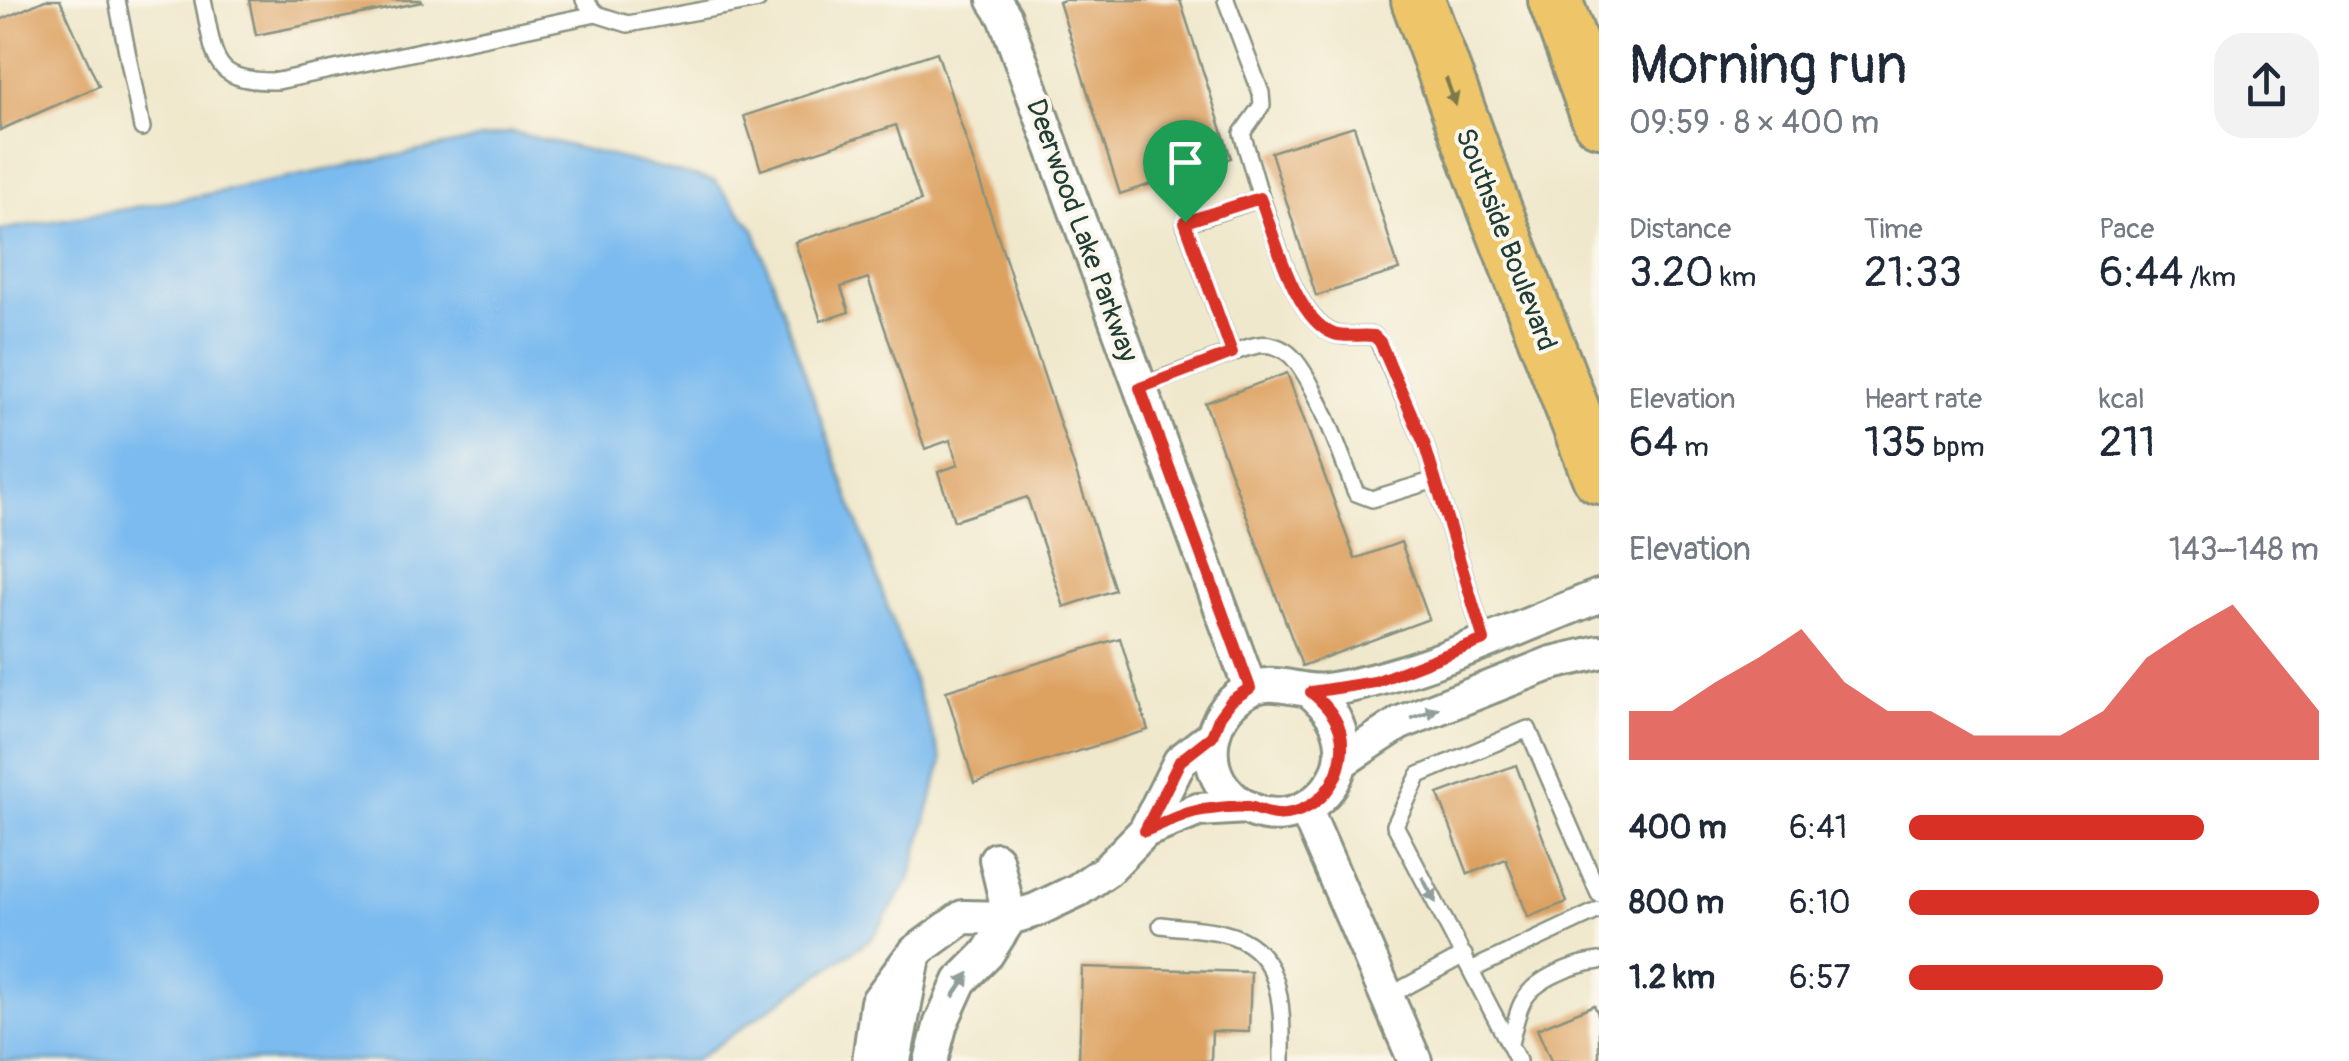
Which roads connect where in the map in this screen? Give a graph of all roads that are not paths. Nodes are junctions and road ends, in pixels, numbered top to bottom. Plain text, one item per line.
1 (117, 0) edge
2 (203, 0) edge
3 (584, 0) edge
4 (758, 0) edge
5 (994, 0) edge
6 (1226, 0) edge
7 (1418, 0) edge
8 (1555, 0) edge
9 (596, 14) junction
10 (1599, 120) edge
11 (142, 128) dead end
12 (1260, 198) junction
13 (1232, 353) junction
14 (1140, 388) junction
15 (1599, 477) edge
16 (1435, 480) junction
17 (1599, 596) edge
18 (1484, 640) junction
19 (1599, 652) edge
20 (1250, 688) junction
21 (1311, 692) junction
22 (1212, 736) junction
23 (1341, 762) junction
24 (1247, 807) junction
25 (1305, 808) junction
26 (1145, 831) junction
27 (996, 859) dead end
28 (1599, 894) edge
29 (1599, 910) edge
30 (1010, 918) junction
31 (1161, 925) dead end
32 (915, 952) junction
33 (1599, 960) edge
34 (1468, 963) junction
35 (1388, 997) junction
36 (1510, 1043) junction
37 (898, 1045) edge
38 (933, 1050) edge
39 (869, 1061) edge
40 (1282, 1061) edge
41 (1416, 1061) edge
42 (1518, 1061) edge

1 - 11 lane
2 - 9 lane
3 - 9 lane
4 - 9 lane
5 - 14 street, Deerwood Lake Parkway
6 - 12 lane
7 -> 15 highway, Southside Boulevard
8 - 10 highway
12 - 13 lane
12 - 16 lane
13 - 14 lane
13 - 16 lane
14 - 20 street, Deerwood Lake Parkway
16 - 18 lane
17 - 18 street
18 - 21 street
23 -> 19 street
20 - 21 street
20 - 22 street
21 - 23 street
22 - 24 street
22 - 26 street
23 - 25 street
24 - 25 street
24 - 26 street
25 - 35 street
26 - 30 street
27 - 30 street
28 -> 34 lane
29 - 34 lane
30 - 32 street
38 -> 30 street
31 - 40 lane
32 - 37 street
32 - 39 street
33 - 36 lane
34 - 35 lane
34 - 36 lane
35 - 41 street
36 - 42 lane
37 - 38 lane

